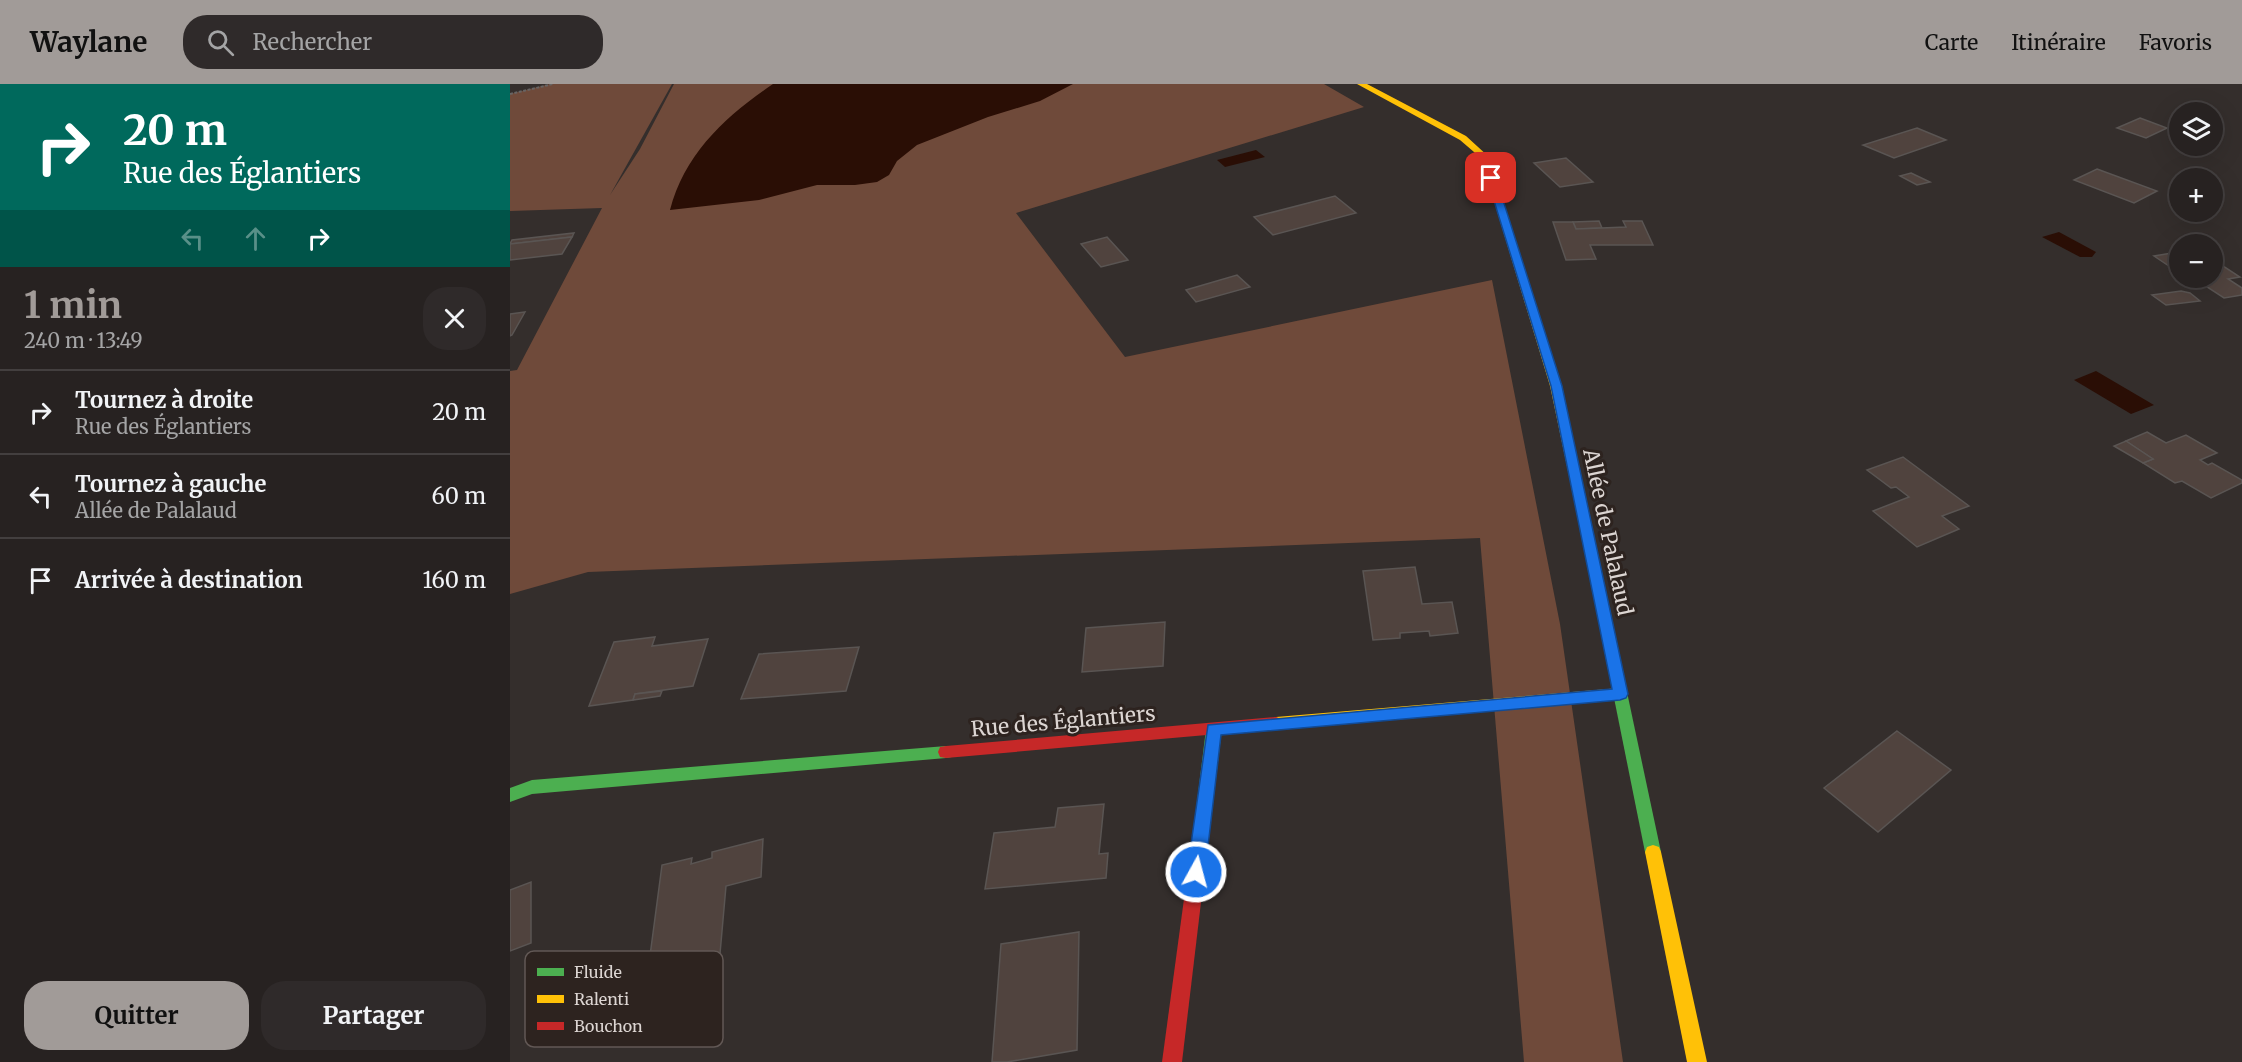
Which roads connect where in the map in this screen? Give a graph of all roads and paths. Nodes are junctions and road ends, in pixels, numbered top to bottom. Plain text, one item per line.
1 (554, 84) edge
2 (1361, 84) edge
3 (510, 94) edge
4 (1620, 694) junction
5 (1214, 729) junction
6 (510, 795) edge
7 (1172, 1062) edge
8 (1697, 1062) edge

1 - 3 path
2 - 4 street, Allée de Palalaud
4 - 5 street, Rue des Églantiers
4 - 8 street, Allée de Palalaud
5 - 6 street, Rue des Églantiers
5 - 7 street

